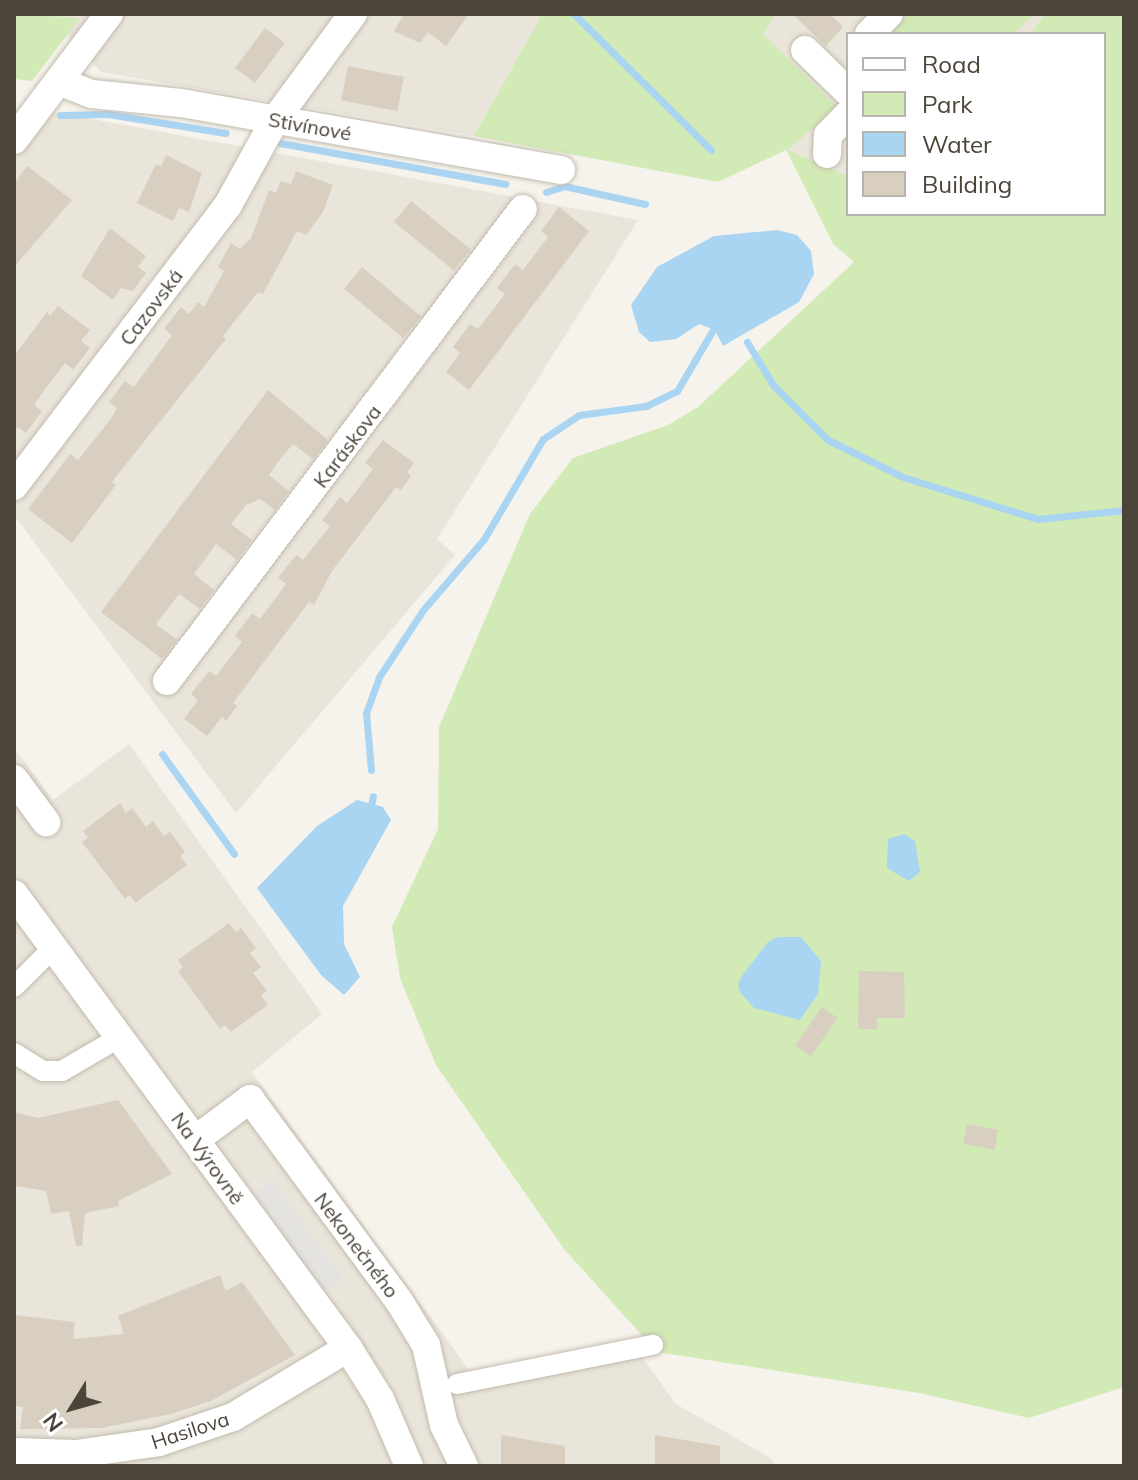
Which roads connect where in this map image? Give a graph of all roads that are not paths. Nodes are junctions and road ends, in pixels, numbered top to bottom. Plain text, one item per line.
1 (109, 14) edge
2 (353, 14) edge
3 (889, 14) edge
4 (871, 32) edge
5 (805, 50) dead end
6 (846, 58) edge
7 (59, 81) junction
8 (275, 120) junction
9 (842, 120) edge
10 (14, 140) edge
11 (561, 170) dead end
12 (523, 209) dead end
13 (14, 486) edge
14 (167, 681) dead end
15 (14, 779) edge
16 (46, 822) dead end
17 (14, 894) edge
18 (53, 948) junction
19 (14, 987) edge
20 (120, 1037) junction
21 (14, 1053) edge
22 (195, 1140) junction
23 (653, 1345) dead end
24 (348, 1348) junction
25 (457, 1384) dead end
26 (393, 1428) junction
27 (14, 1452) edge
28 (398, 1466) edge
29 (409, 1466) edge
30 (464, 1466) edge

1 - 7 street
2 - 8 street, Cazovská
3 - 4 street
5 - 9 street
6 - 9 street
7 - 8 street, Stivínové
7 - 10 street
8 - 11 street, Stivínové
8 - 13 street, Cazovská
12 - 14 street, Karáskova
15 - 16 street
17 - 18 street, Na Výrovně
18 - 19 street
18 - 20 street, Na Výrovně
20 - 21 street
20 - 22 street, Na Výrovně
22 - 24 street, Na Výrovně
22 - 30 street, Nekonečného
23 - 25 street
24 - 26 street, Na Výrovně
24 - 27 street, Hasilova
26 - 28 street, Na Výrovně
26 - 29 street, Na Výrovně

